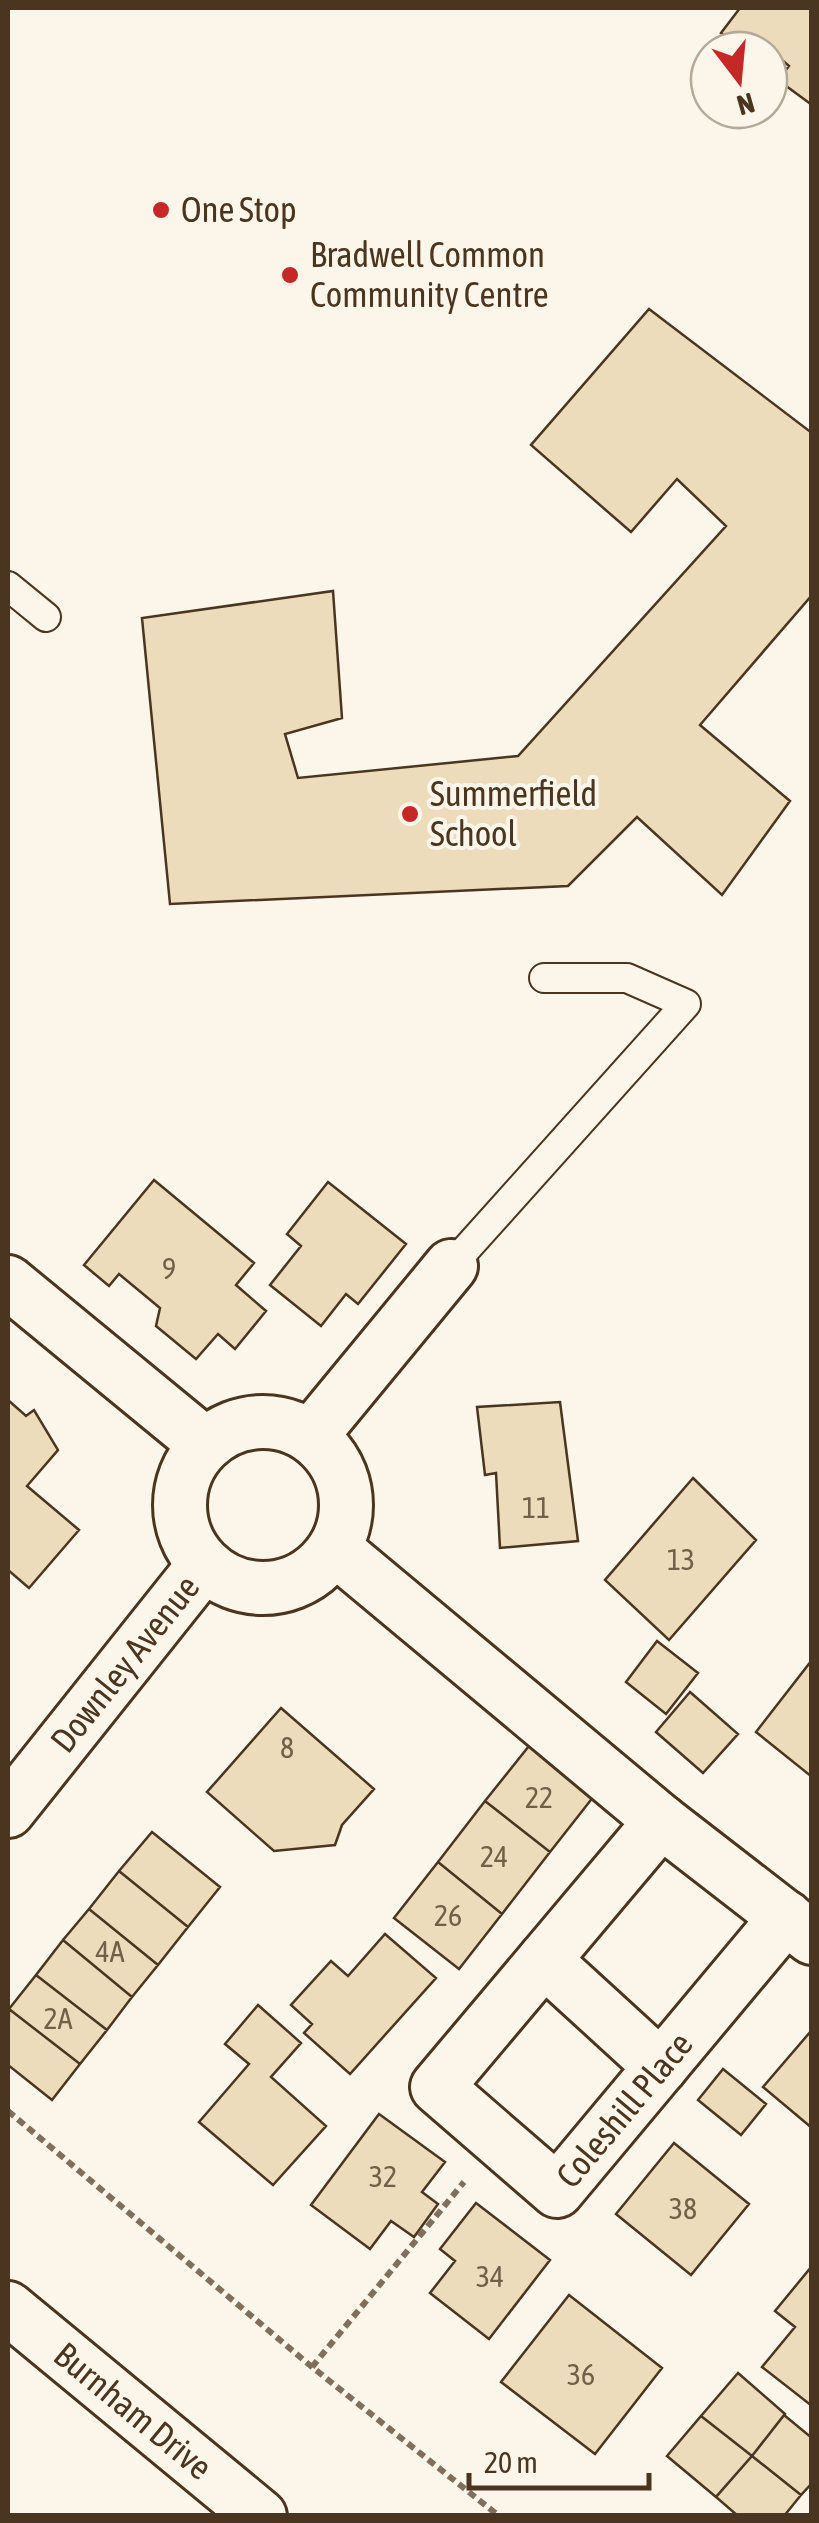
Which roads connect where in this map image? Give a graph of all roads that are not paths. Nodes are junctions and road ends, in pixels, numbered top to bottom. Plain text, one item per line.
1 (8, 586) edge
2 (46, 617) dead end
3 (544, 978) dead end
4 (452, 1266) joint
5 (8, 1282) edge
6 (310, 1436) junction
7 (205, 1444) junction
8 (335, 1549) junction
9 (204, 1566) junction
10 (8, 1810) edge
11 (661, 1820) junction
12 (798, 1928) edge
13 (544, 1960) junction
14 (661, 2067) junction
15 (8, 2308) edge
16 (260, 2516) edge

1 - 2 lane
3 - 4 lane
4 - 6 street
5 - 7 street
6 - 7 street
6 - 8 street
7 - 9 street
8 - 9 street
8 - 11 street, Coleshill Place
9 - 10 street, Downley Avenue
11 - 12 street, Coleshill Place
11 - 13 street, Coleshill Place
12 - 14 street, Coleshill Place
13 - 14 street
13 - 14 street, Coleshill Place
15 - 16 street, Burnham Drive

